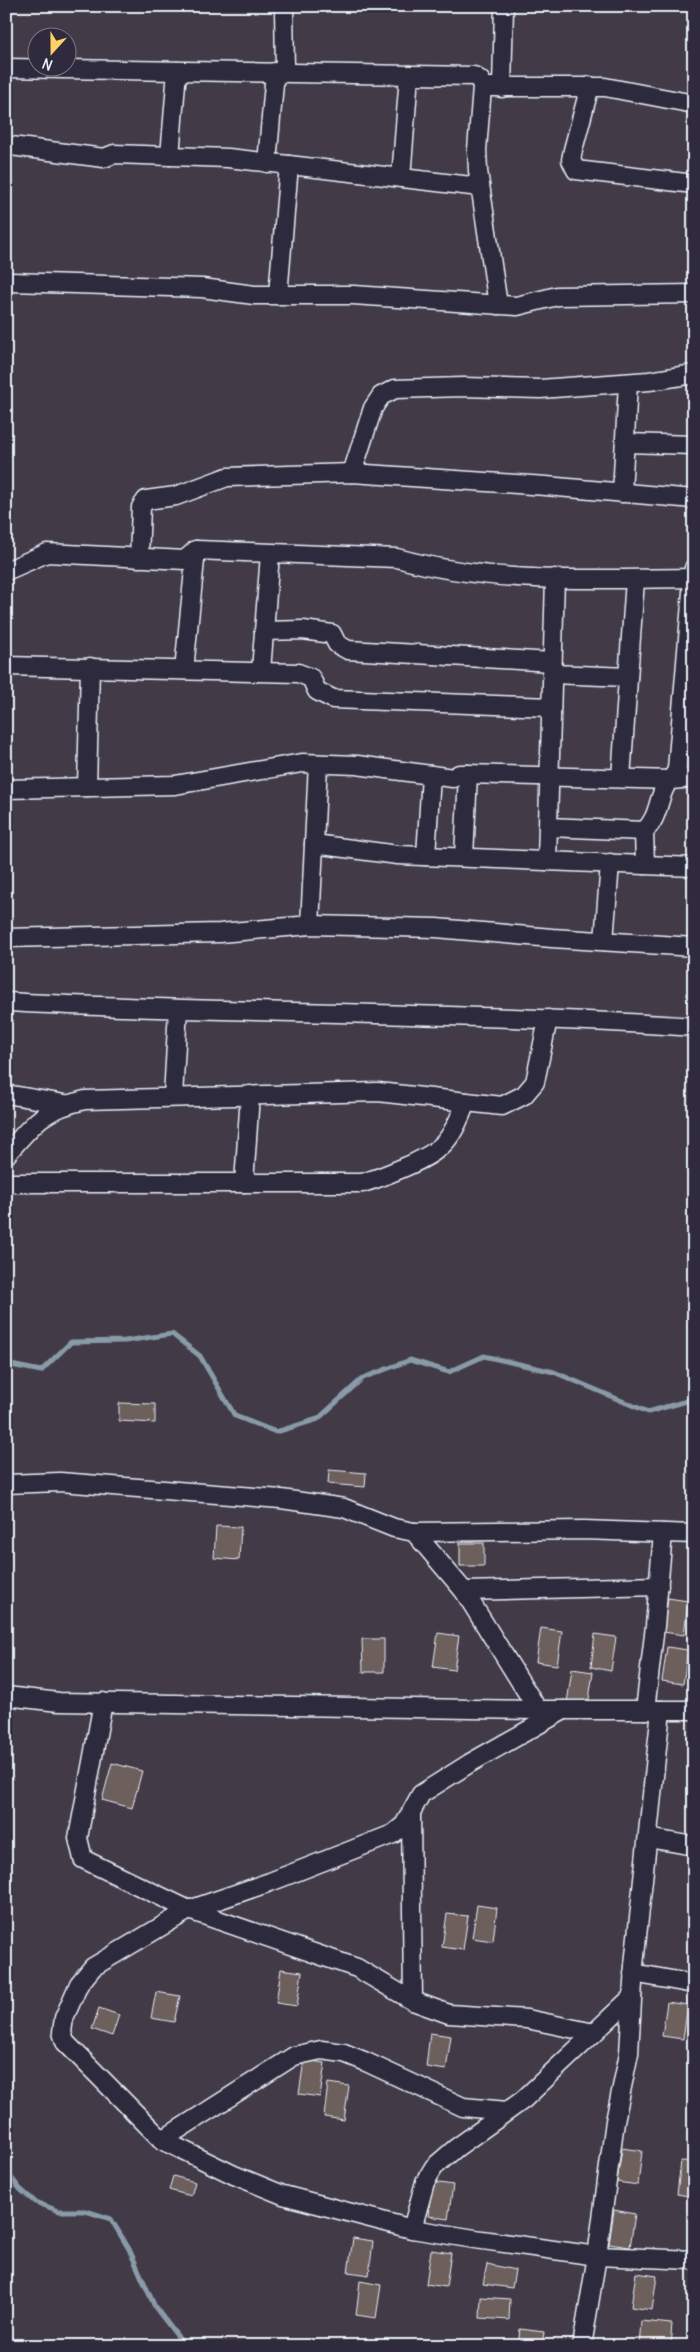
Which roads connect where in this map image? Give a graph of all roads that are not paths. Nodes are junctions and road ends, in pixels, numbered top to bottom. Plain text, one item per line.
1 (284, 6) edge
2 (504, 6) edge
3 (6, 68) edge
4 (177, 71) junction
5 (280, 72) junction
6 (409, 75) junction
7 (590, 86) junction
8 (482, 87) junction
9 (502, 88) junction
10 (694, 104) edge
11 (11, 146) dead end
12 (170, 156) junction
13 (267, 163) junction
14 (289, 165) junction
15 (401, 178) junction
16 (694, 184) edge
17 (480, 187) junction
18 (11, 282) dead end
19 (694, 294) edge
20 (278, 295) junction
21 (498, 305) junction
22 (694, 374) edge
23 (628, 383) junction
24 (625, 443) junction
25 (694, 445) edge
26 (352, 473) junction
27 (622, 493) junction
28 (694, 499) edge
29 (196, 550) junction
30 (270, 554) junction
31 (139, 558) junction
32 (6, 571) edge
33 (693, 575) edge
34 (555, 578) junction
35 (635, 580) junction
36 (264, 631) junction
37 (6, 666) edge
38 (90, 667) junction
39 (552, 668) junction
40 (184, 670) junction
41 (262, 672) junction
42 (628, 677) junction
43 (552, 708) junction
44 (318, 764) junction
45 (468, 774) junction
46 (431, 775) junction
47 (550, 776) junction
48 (621, 778) junction
49 (694, 778) edge
50 (671, 780) junction
51 (87, 787) junction
52 (6, 789) edge
53 (548, 827) junction
54 (644, 831) junction
55 (314, 844) junction
56 (426, 856) junction
57 (464, 857) junction
58 (547, 861) junction
59 (610, 864) junction
60 (645, 865) junction
61 (694, 867) edge
62 (310, 925) junction
63 (6, 938) edge
64 (604, 941) junction
65 (694, 946) edge
66 (6, 1002) edge
67 (178, 1009) junction
68 (548, 1019) junction
69 (694, 1026) edge
70 (6, 1094) edge
71 (250, 1095) junction
72 (173, 1097) junction
73 (466, 1102) junction
74 (65, 1104) junction
75 (6, 1156) edge
76 (6, 1183) edge
77 (244, 1183) junction
78 (6, 1484) edge
79 (414, 1532) junction
80 (663, 1533) junction
81 (694, 1534) edge
82 (659, 1586) junction
83 (464, 1590) junction
84 (6, 1696) edge
85 (103, 1702) junction
86 (538, 1710) junction
87 (564, 1710) junction
88 (653, 1710) junction
89 (694, 1710) edge
90 (411, 1814) junction
91 (648, 1838) junction
92 (694, 1846) edge
93 (189, 1910) junction
94 (633, 1973) junction
95 (694, 1984) edge
96 (632, 1998) junction
97 (413, 2001) junction
98 (594, 2033) junction
99 (507, 2111) junction
100 (162, 2140) junction
101 (412, 2228) junction
102 (597, 2256) junction
103 (694, 2260) edge
104 (582, 2346) edge

1 - 5 street
2 - 9 street
3 - 4 street
4 - 5 street
4 - 12 street
5 - 6 street
5 - 13 street
6 - 8 street
6 - 15 street
7 - 9 street
7 - 10 street
7 - 16 street
8 - 9 street
8 - 17 street
11 - 12 street
12 - 13 street
13 - 14 street
14 - 15 street
14 - 20 street
15 - 17 street
17 - 21 street
18 - 20 street
19 - 21 street
20 - 21 street
22 - 23 street
23 - 24 street
23 - 26 street
24 - 25 street
24 - 27 street
26 - 27 street
26 - 31 street
27 - 28 street
29 - 30 street
29 - 31 street
29 - 40 street
30 - 34 street
30 - 36 street
31 - 32 street
33 - 35 street
33 - 50 street
34 - 35 street
34 - 39 street
35 - 42 street
36 - 39 street
36 - 41 street
37 - 38 street
38 - 40 street
38 - 51 street
39 - 42 street
39 - 43 street
40 - 41 street
41 - 43 street
42 - 48 street
43 - 47 street
44 - 46 street
44 - 51 street
44 - 55 street
45 - 46 street
45 - 47 street
45 - 57 street
46 - 56 street
47 - 48 street
47 - 53 street
48 - 50 street
49 - 50 street
50 - 54 street
51 - 52 street
53 - 54 street
53 - 58 street
54 - 60 street
55 - 56 street
55 - 62 street
56 - 57 street
57 - 58 street
58 - 59 street
59 - 60 street
59 - 64 street
60 - 61 street
62 - 63 street
62 - 64 street
64 - 65 street
66 - 67 street
67 - 68 street
67 - 72 street
68 - 69 street
68 - 73 street
70 - 74 street
71 - 72 street
71 - 73 street
71 - 77 street
72 - 74 street
73 - 77 street
74 - 75 street
76 - 77 street
78 - 79 street
79 - 80 street
79 - 83 street
80 - 81 street
80 - 82 street
82 - 83 street
82 - 88 street
83 - 86 street
84 - 85 street
85 - 86 street
85 - 93 street
86 - 87 street
87 - 88 street
87 - 90 street
88 - 89 street
88 - 91 street
90 - 93 street
90 - 97 street
91 - 92 street
91 - 94 street
93 - 97 street
93 - 100 street
94 - 95 street
94 - 96 street
96 - 98 street
96 - 102 street
97 - 98 street
98 - 99 street
99 - 100 street
99 - 101 street
100 - 101 street
101 - 102 street
102 - 103 street
102 - 104 street

